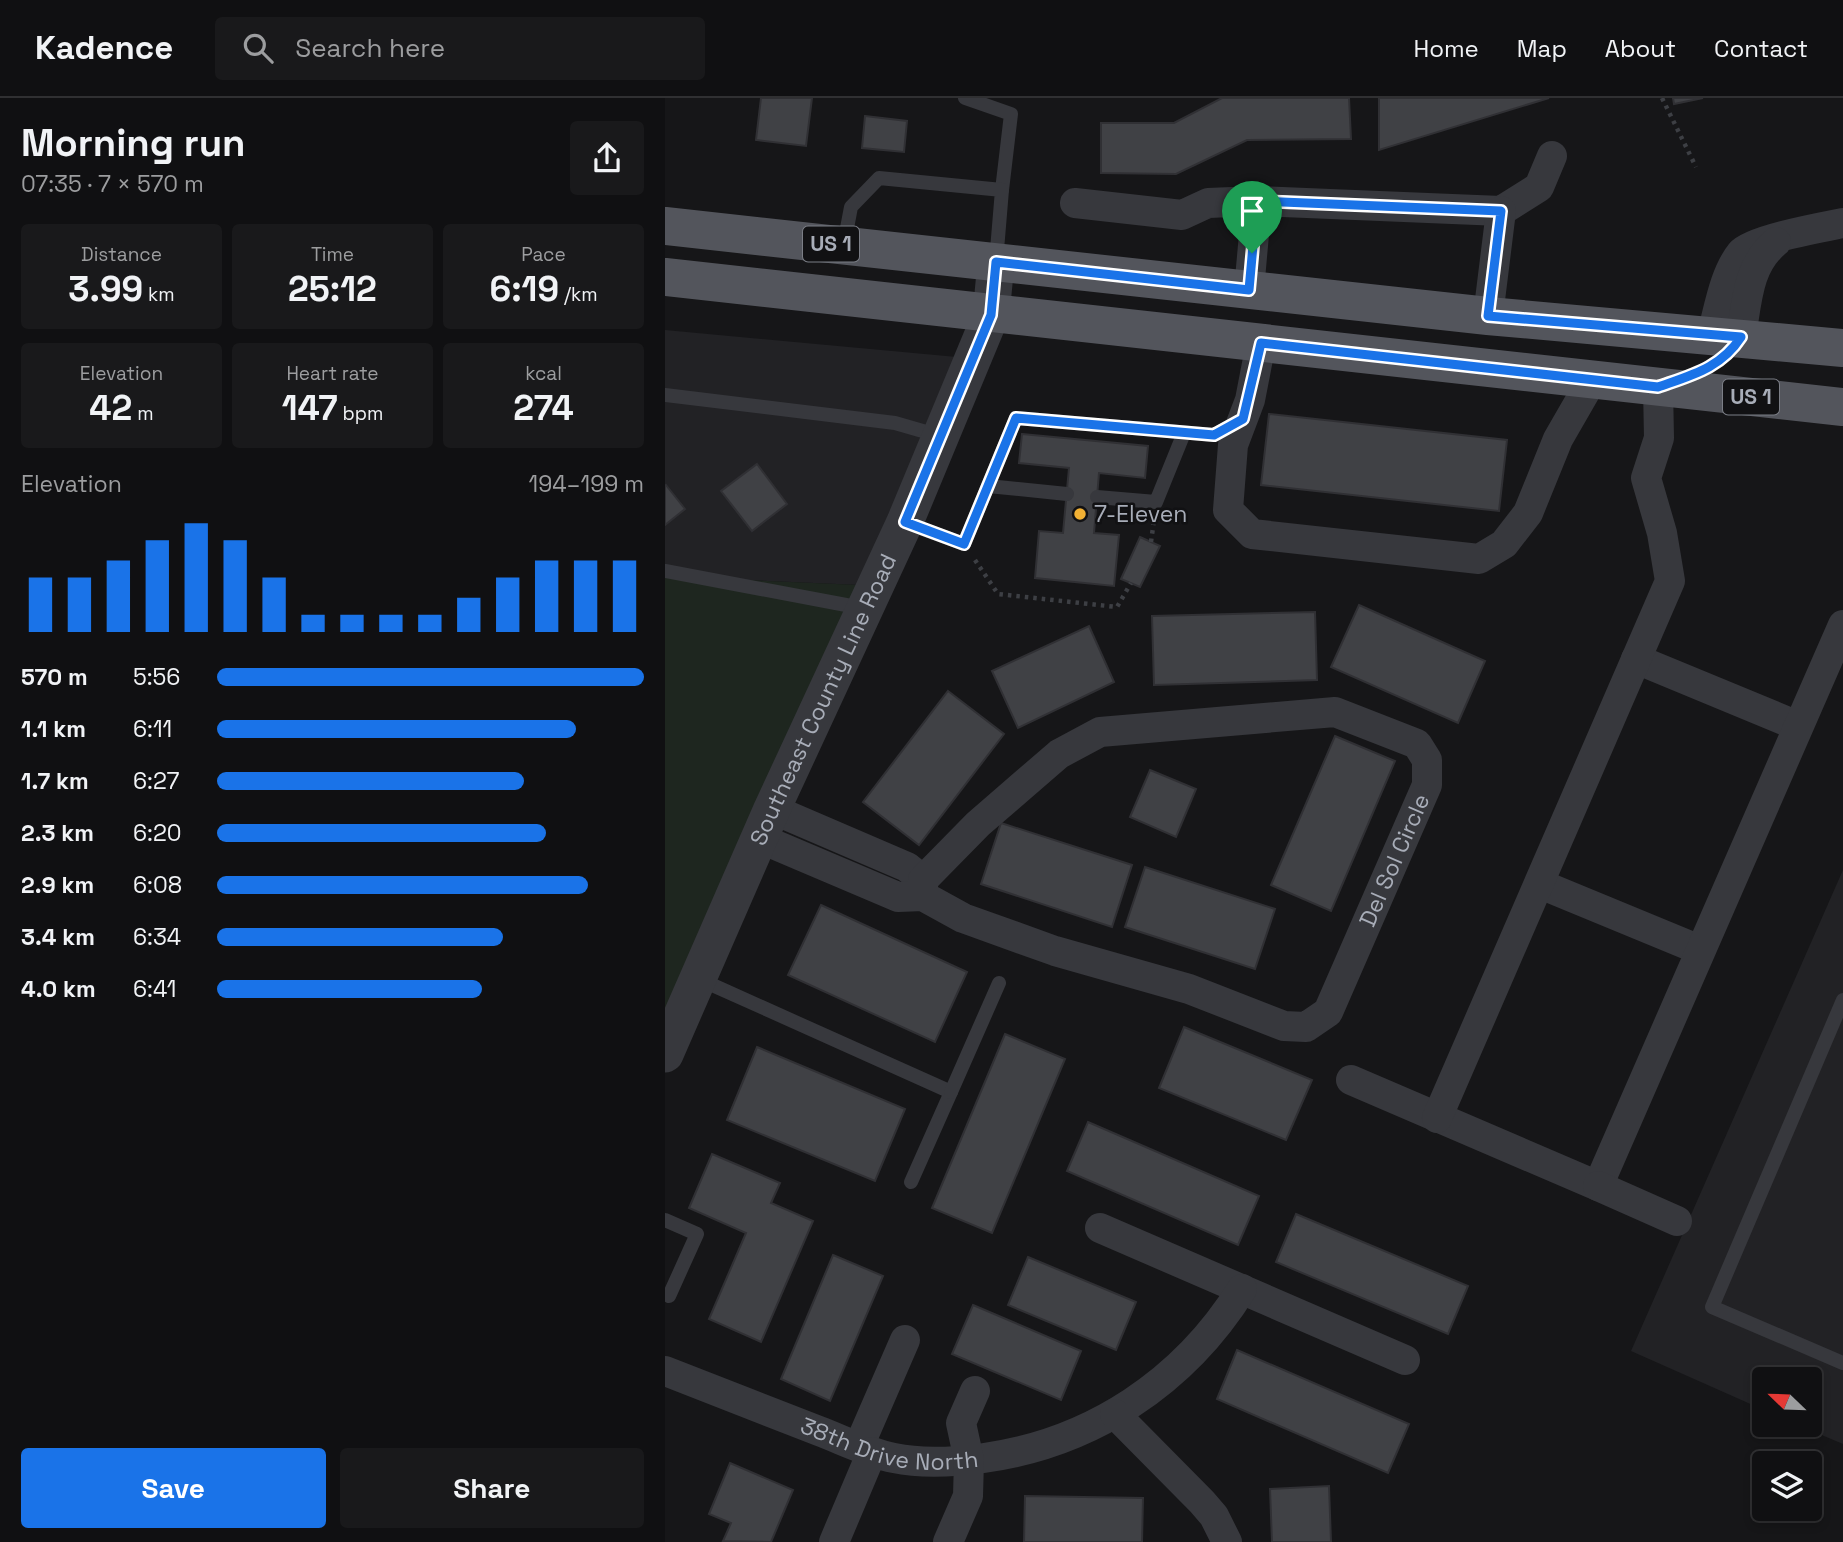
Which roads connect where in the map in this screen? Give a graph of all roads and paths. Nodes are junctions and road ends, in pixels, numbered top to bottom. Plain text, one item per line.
1 (965, 98) edge
2 (1662, 98) edge
3 (1552, 156) dead end
4 (1696, 167) dead end
5 (1002, 190) junction
6 (1257, 201) junction
7 (1075, 203) dead end
8 (1501, 211) junction
9 (1843, 223) edge
10 (665, 226) edge
11 (844, 245) junction
12 (996, 262) junction
13 (665, 277) edge
14 (1249, 290) junction
15 (991, 315) junction
16 (1488, 316) junction
17 (1726, 335) junction
18 (1261, 343) junction
19 (1843, 348) edge
20 (1592, 380) junction
21 (1658, 387) junction
22 (665, 395) edge
23 (1843, 407) edge
24 (1243, 419) junction
25 (1184, 433) junction
26 (941, 436) junction
27 (988, 486) junction
28 (1067, 494) dead end
29 (1097, 497) dead end
30 (905, 522) junction
31 (964, 544) junction
32 (665, 571) edge
33 (1131, 583) dead end
34 (867, 609) junction
35 (1843, 625) edge
36 (1636, 659) junction
37 (1798, 726) junction
38 (766, 823) junction
39 (872, 852) junction
40 (861, 881) junction
41 (1540, 884) junction
42 (923, 888) junction
43 (1700, 950) junction
44 (698, 978) junction
45 (999, 983) dead end
46 (1843, 1000) edge
47 (665, 1054) edge
48 (1351, 1080) dead end
49 (951, 1092) junction
50 (1437, 1118) junction
51 (911, 1182) dead end
52 (1598, 1185) junction
53 (665, 1220) edge
54 (1677, 1221) dead end
55 (1100, 1228) dead end
56 (1242, 1289) junction
57 (669, 1296) dead end
58 (905, 1340) dead end
59 (1405, 1360) dead end
60 (1843, 1363) edge
61 (665, 1371) edge
62 (975, 1391) dead end
63 (1115, 1414) junction
64 (865, 1449) junction
65 (969, 1460) junction
66 (834, 1542) edge
67 (948, 1542) edge
68 (1227, 1542) edge

1 - 5 lane
2 - 4 path
3 - 8 street
5 - 11 lane
5 - 12 lane
6 - 7 street
6 - 8 street
6 - 14 street
8 - 16 street
9 - 17 street
10 - 11 main road, US 1
11 - 12 main road, US 1
12 - 14 main road, US 1
12 - 15 street, Southeast County Line Road
13 - 15 main road, US 1
14 - 16 main road, US 1
15 - 18 main road, US 1
15 - 26 street, Southeast County Line Road
16 - 17 main road, US 1
17 - 19 main road, US 1
17 - 21 main road
18 - 20 main road, US 1
18 - 24 street
20 - 21 main road, US 1
20 - 24 street
21 - 23 main road, US 1
21 - 36 street
22 - 26 lane
24 - 25 lane
25 - 27 lane
25 - 29 lane
26 - 30 street, Southeast County Line Road
27 - 28 lane
27 - 31 lane
30 - 31 lane
30 - 34 street, Southeast County Line Road
31 - 33 path
32 - 34 lane
34 - 38 street, Southeast County Line Road
35 - 37 street
36 - 37 street
36 - 41 street
37 - 43 street
38 - 39 street, Del Sol Circle
38 - 40 street, Del Sol Circle
38 - 44 street, Southeast County Line Road
39 - 40 street
39 - 42 street, Del Sol Circle
40 - 42 street, Del Sol Circle
41 - 43 street
41 - 50 street
42 - 42 street, Del Sol Circle
43 - 52 street
44 - 47 street, Southeast County Line Road
44 - 49 lane
45 - 49 lane
46 - 60 lane
48 - 50 street
49 - 51 lane
50 - 52 street
52 - 54 street
53 - 57 lane
55 - 56 street
56 - 59 street
56 - 63 street, 38th Drive North
58 - 64 street
61 - 64 street, 38th Drive North
62 - 65 street
63 - 65 street, 38th Drive North
63 - 68 street
64 - 65 street, 38th Drive North
64 - 66 street
65 - 67 street

